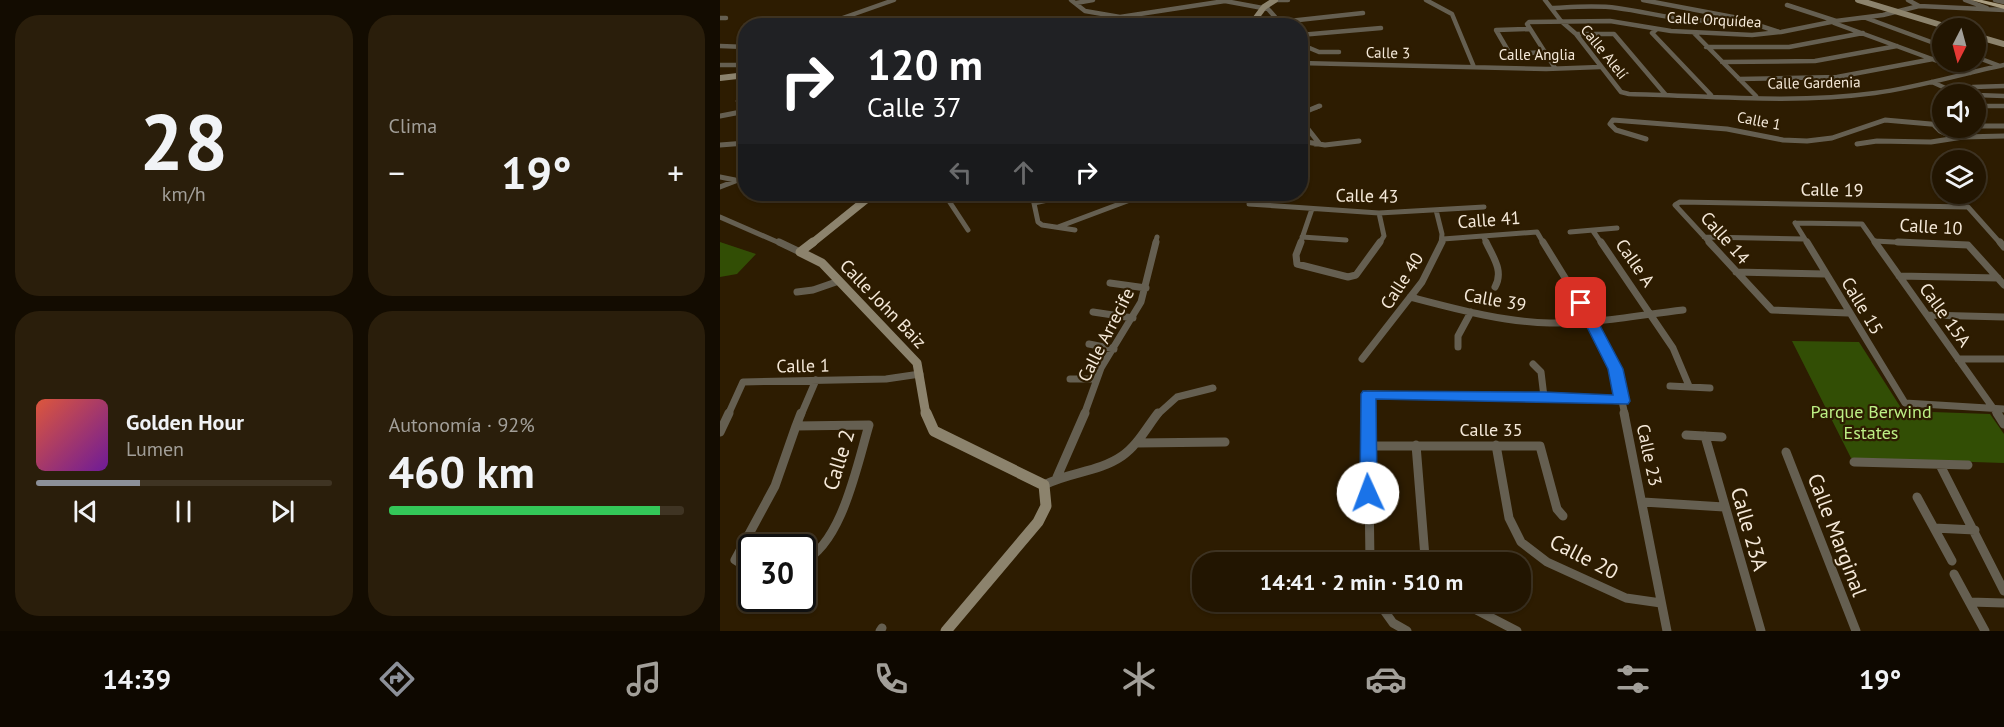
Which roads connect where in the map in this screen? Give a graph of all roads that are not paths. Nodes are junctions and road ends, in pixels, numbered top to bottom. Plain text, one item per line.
1 (894, 0) edge
2 (1094, 0) edge
3 (1275, 0) edge
4 (1288, 0) edge
5 (1426, 0) edge
6 (1545, 0) edge
7 (1643, 0) edge
8 (1858, 0) edge
9 (1908, 0) edge
10 (1965, 0) edge
11 (1974, 0) edge
12 (1984, 0) edge
13 (1995, 0) edge
14 (1073, 2) edge
15 (1787, 5) dead end
16 (1919, 6) junction
17 (2004, 6) edge
18 (1264, 7) junction
19 (1552, 8) junction
20 (1989, 10) junction
21 (1895, 11) junction
22 (1363, 13) dead end
23 (1733, 17) junction
24 (1865, 17) junction
25 (720, 18) edge
26 (726, 18) dead end
27 (843, 18) edge
28 (1256, 18) edge
29 (1276, 18) edge
30 (1308, 20) edge
31 (1561, 21) junction
32 (1832, 22) junction
33 (1932, 22) edge
34 (1382, 28) dead end
35 (1530, 29) junction
36 (1657, 29) junction
37 (1781, 32) junction
38 (1694, 33) junction
39 (1863, 33) junction
40 (1308, 34) edge
41 (1576, 34) junction
42 (1986, 39) edge
43 (1932, 42) edge
44 (2004, 44) edge
45 (720, 46) edge
46 (1897, 46) junction
47 (738, 47) edge
48 (1706, 47) junction
49 (1308, 49) edge
50 (1339, 52) dead end
51 (1546, 52) junction
52 (1932, 59) edge
53 (1932, 59) edge
54 (1986, 60) edge
55 (1722, 62) junction
56 (1308, 63) edge
57 (720, 65) edge
58 (738, 65) edge
59 (2002, 65) edge
60 (1474, 67) junction
61 (1600, 67) junction
62 (1555, 68) junction
63 (1970, 73) joint
64 (738, 76) edge
65 (720, 78) edge
66 (1739, 79) junction
67 (1932, 82) junction
68 (1936, 84) edge
69 (2004, 86) edge
70 (1986, 87) edge
71 (1621, 92) joint
72 (1665, 94) junction
73 (1711, 95) junction
74 (1986, 95) edge
75 (1756, 96) junction
76 (2004, 96) edge
77 (1320, 106) dead end
78 (1986, 106) edge
79 (2004, 106) edge
80 (1308, 111) edge
81 (738, 113) edge
82 (720, 116) edge
83 (1932, 125) edge
84 (1986, 126) edge
85 (2004, 126) edge
86 (1308, 130) edge
87 (2004, 136) edge
88 (1986, 137) edge
89 (1955, 138) edge
90 (1646, 139) dead end
91 (1359, 141) dead end
92 (1308, 142) edge
93 (1316, 142) junction
94 (738, 144) edge
95 (1857, 144) dead end
96 (720, 145) edge
97 (720, 177) edge
98 (738, 179) edge
99 (735, 180) junction
100 (720, 187) edge
101 (864, 201) edge
102 (949, 201) edge
103 (1039, 201) edge
104 (1127, 201) edge
105 (1034, 202) joint
106 (1695, 202) joint
107 (1249, 204) dead end
108 (1484, 207) dead end
109 (1312, 209) junction
110 (1436, 210) junction
111 (1379, 213) junction
112 (720, 218) edge
113 (1862, 224) joint
114 (1058, 227) junction
115 (1617, 228) dead end
116 (968, 230) dead end
117 (1075, 230) dead end
118 (1593, 231) junction
119 (1537, 232) joint
120 (1570, 232) dead end
121 (1483, 236) junction
122 (1157, 237) dead end
123 (1302, 237) junction
124 (1704, 237) junction
125 (1443, 238) junction
126 (1804, 239) junction
127 (1346, 240) dead end
128 (1874, 241) junction
129 (2004, 247) edge
130 (800, 252) junction
131 (1736, 272) junction
132 (1825, 274) junction
133 (1899, 276) junction
134 (1998, 278) junction
135 (839, 281) junction
136 (1110, 283) dead end
137 (2004, 285) edge
138 (1495, 287) dead end
139 (1146, 288) junction
140 (797, 292) dead end
141 (1410, 297) junction
142 (1683, 310) dead end
143 (1093, 312) dead end
144 (1471, 312) junction
145 (1652, 313) junction
146 (1848, 313) junction
147 (1927, 315) junction
148 (2004, 317) edge
149 (1133, 318) junction
150 (1591, 320) junction
151 (1089, 344) dead end
152 (1458, 346) dead end
153 (1114, 349) junction
154 (1362, 359) dead end
155 (1958, 359) junction
156 (2004, 359) edge
157 (1533, 364) dead end
158 (920, 374) junction
159 (1097, 379) junction
160 (816, 380) junction
161 (1070, 380) dead end
162 (1670, 386) dead end
163 (1689, 387) junction
164 (1213, 388) dead end
165 (1710, 388) dead end
166 (1544, 397) junction
167 (1622, 401) junction
168 (1993, 409) junction
169 (2004, 409) edge
170 (2004, 424) edge
171 (796, 426) junction
172 (720, 432) edge
173 (1686, 435) dead end
174 (1705, 436) junction
175 (1722, 437) dead end
176 (1225, 442) dead end
177 (1136, 443) junction
178 (1416, 445) junction
179 (1496, 445) junction
180 (1367, 446) junction
181 (1786, 452) dead end
182 (1854, 462) dead end
183 (1940, 465) junction
184 (1968, 465) dead end
185 (1057, 477) junction
186 (1044, 485) junction
187 (1917, 497) dead end
188 (1643, 502) junction
189 (1724, 507) junction
190 (1563, 516) dead end
191 (1934, 528) junction
192 (1975, 530) junction
193 (749, 534) edge
194 (1371, 552) edge
195 (1425, 552) edge
196 (816, 556) edge
197 (1952, 561) dead end
198 (1954, 574) dead end
199 (2004, 591) edge
200 (1970, 602) junction
201 (1661, 603) junction
202 (2004, 603) edge
203 (1385, 612) edge
204 (1480, 612) edge
205 (946, 631) edge
206 (1407, 631) edge
207 (1517, 631) edge
208 (1667, 631) edge
209 (1761, 631) edge
210 (1856, 631) edge
211 (1985, 631) edge

1 - 27 street
2 - 14 street
3 - 4 street
3 - 18 street
5 - 60 street
6 - 19 street, Calle Alelí
7 - 23 street
8 - 21 street
9 - 16 street
10 - 20 street
11 - 17 main road
12 - 17 main road
13 - 17 street
14 - 18 street
15 - 32 street
16 - 20 street, Calle Orquídea
16 - 21 street, Calle Orquídea
17 - 20 street, Calle Orquídea
18 - 28 street
18 - 29 street
19 - 23 street
19 - 31 street, Calle Alelí
21 - 24 street, Calle Orquídea
21 - 33 street
22 - 30 street
23 - 37 street
24 - 32 street, Calle Orquídea
24 - 43 street
25 - 26 street
31 - 35 street, Calle Orquídea
31 - 36 street, Calle Orquídea
31 - 41 street, Calle Alelí
32 - 37 street, Calle Orquídea
32 - 39 street
34 - 40 street
35 - 51 street
35 - 51 street
36 - 38 street, Calle Orquídea
36 - 73 street
37 - 38 street, Calle Orquídea
38 - 48 street
39 - 46 street
39 - 48 street
41 - 61 street, Calle Alelí
41 - 72 street
42 - 44 street
45 - 47 street
46 - 52 street
46 - 55 street
48 - 55 street
49 - 50 street
51 - 62 street
53 - 66 street
54 - 59 street
55 - 66 street
56 - 60 street, Calle 3
57 - 58 street
59 - 63 street, Calle Gardenia
60 - 62 street, Calle Anglia
61 - 62 street, Calle Anglia
61 - 71 street, Calle Alelí
63 - 67 street, Calle Gardenia
64 - 65 street
66 - 75 street
67 - 68 street
67 - 75 street, Calle Gardenia
69 - 70 street
71 - 72 street, Calle Gardenia
72 - 73 street, Calle Gardenia
73 - 75 street, Calle Gardenia
74 - 76 street
77 - 80 street
78 - 79 street
81 - 82 street
83 - 90 street, Calle 1
84 - 85 street
86 - 93 street
87 - 88 street
89 - 95 street
91 - 93 street
92 - 93 street
94 - 96 street
97 - 99 street
98 - 99 street
99 - 100 street
101 - 130 street
102 - 116 street
103 - 105 street
104 - 114 street
105 - 114 street
106 - 124 street, Calle 14
106 - 129 street, Calle 19
107 - 109 street, Calle 43
108 - 110 street, Calle 43
109 - 111 street, Calle 43
109 - 123 street
110 - 111 street, Calle 43
110 - 125 street, Calle 40
111 - 123 street
112 - 130 street
113 - 126 street, Calle 15
113 - 128 street, Calle 15A
114 - 117 street
115 - 118 street
118 - 120 street
118 - 145 street, Calle A
119 - 121 street, Calle 41
119 - 150 street, Calle 23
121 - 125 street, Calle 41
121 - 138 street
122 - 139 street, Calle Arrecife
123 - 127 street
124 - 126 street
124 - 131 street, Calle 14
125 - 141 street, Calle 40
126 - 132 street, Calle 15
128 - 133 street, Calle 15A
128 - 134 street, Calle 10
130 - 135 street, Calle John Baiz
131 - 132 street
131 - 146 street, Calle 14
132 - 146 street, Calle 15
133 - 134 street
133 - 147 street, Calle 15A
134 - 137 street, Calle 10
135 - 140 street
135 - 158 street, Calle John Baiz
136 - 139 street
139 - 149 street, Calle Arrecife
141 - 144 street, Calle 39
141 - 154 street, Calle 40
142 - 145 street, Calle 39
143 - 149 street
144 - 150 street, Calle 39
144 - 152 street
145 - 150 street, Calle 39
145 - 163 street, Calle A
146 - 168 street, Calle 15
147 - 148 street
147 - 155 street, Calle 15A
149 - 153 street, Calle Arrecife
150 - 167 street, Calle 23
151 - 153 street
153 - 159 street, Calle Arrecife
155 - 156 street
155 - 168 street, Calle 15A
157 - 166 street
158 - 160 street, Calle 1
158 - 186 street, Calle John Baiz
159 - 161 street
159 - 185 street, Calle Arrecife
160 - 171 street
160 - 172 street, Calle 1
162 - 163 street
163 - 165 street
164 - 177 street
166 - 167 street
166 - 180 street
167 - 188 street, Calle 23
168 - 169 street
168 - 170 street, Calle 15A
171 - 193 street
171 - 196 street, Calle 2
173 - 174 street
174 - 175 street
174 - 189 street, Calle 23A
176 - 177 street
177 - 185 street
178 - 179 street, Calle 35
178 - 180 street, Calle 35
178 - 195 street
179 - 190 street, Calle 35
179 - 201 street, Calle 20
180 - 194 street
181 - 210 street, Calle Marginal
182 - 183 street
183 - 184 street
183 - 192 street
185 - 186 street
186 - 205 street
187 - 191 street
188 - 189 street
188 - 201 street, Calle 23
189 - 209 street, Calle 23A
191 - 192 street
191 - 197 street
192 - 199 street
198 - 200 street
200 - 202 street
200 - 211 street
201 - 208 street, Calle 23
203 - 206 street
204 - 207 street

